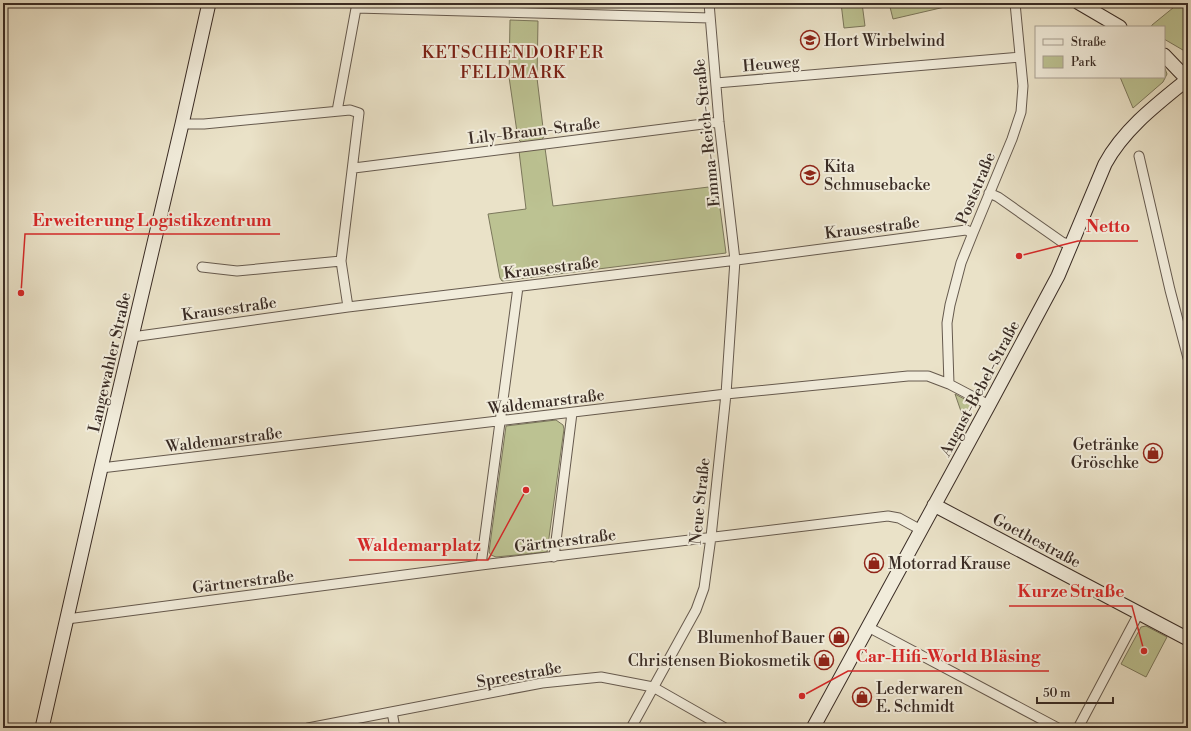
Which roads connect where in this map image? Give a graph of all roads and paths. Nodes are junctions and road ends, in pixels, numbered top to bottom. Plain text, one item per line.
1 (209, 3) edge
2 (709, 3) edge
3 (1016, 3) edge
4 (1079, 3) edge
5 (356, 5) edge
6 (710, 18) junction
7 (1118, 26) edge
8 (1165, 56) edge
9 (1020, 57) junction
10 (1188, 79) edge
11 (716, 83) junction
12 (338, 111) junction
13 (719, 122) junction
14 (182, 124) junction
15 (1139, 156) dead end
16 (354, 168) junction
17 (989, 193) junction
18 (973, 233) junction
19 (1072, 245) junction
20 (735, 260) junction
21 (341, 261) junction
22 (202, 267) dead end
23 (518, 287) junction
24 (348, 307) junction
25 (132, 337) junction
26 (1188, 358) edge
27 (949, 384) junction
28 (726, 394) junction
29 (989, 405) junction
30 (572, 413) junction
31 (501, 422) junction
32 (101, 468) junction
33 (934, 505) junction
34 (921, 530) junction
35 (711, 537) junction
36 (554, 557) junction
37 (481, 565) junction
38 (1139, 613) junction
39 (67, 619) junction
40 (868, 626) junction
41 (1188, 639) edge
42 (653, 687) junction
43 (392, 712) junction
44 (42, 728) edge
45 (308, 728) edge
46 (395, 728) edge
47 (631, 728) edge
48 (726, 728) edge
49 (813, 728) edge
50 (1058, 728) edge
51 (1078, 728) edge

1 - 14 street, Langewahler Straße
2 - 6 street, Emma-Reich-Straße
3 - 9 street, Poststraße
4 - 7 street
5 - 6 street
5 - 12 street
6 - 11 street, Emma-Reich-Straße
8 - 10 street
9 - 11 street, Heuweg
9 - 17 street, Poststraße
10 - 19 street, August-Bebel-Straße
11 - 13 street, Emma-Reich-Straße
12 - 14 street
12 - 16 street
13 - 16 street, Lily-Braun-Straße
13 - 20 street, Emma-Reich-Straße
14 - 25 street, Langewahler Straße
15 - 26 street
16 - 21 street
17 - 18 street, Poststraße
17 - 19 street
18 - 20 street, Krausestraße
18 - 27 street, Poststraße
19 - 29 street, August-Bebel-Straße
20 - 23 street, Krausestraße
20 - 28 street, Neue Straße
21 - 22 street
21 - 24 street
23 - 24 street, Krausestraße
23 - 31 street
24 - 25 street, Krausestraße
25 - 32 street, Langewahler Straße
27 - 28 street, Waldemarstraße
27 - 29 street, Waldemarstraße
28 - 30 street, Waldemarstraße
28 - 35 street, Neue Straße
29 - 33 street, August-Bebel-Straße
30 - 31 street, Waldemarstraße
30 - 36 street
31 - 32 street, Waldemarstraße
31 - 37 street
32 - 39 street, Langewahler Straße
33 - 34 street, August-Bebel-Straße
33 - 38 street, Goethestraße
34 - 35 street, Gärtnerstraße
34 - 40 street, August-Bebel-Straße
35 - 36 street, Gärtnerstraße
35 - 42 street, Neue Straße
36 - 37 street, Gärtnerstraße
37 - 39 street, Gärtnerstraße
38 - 41 street, Goethestraße
38 - 51 street
39 - 44 street, Langewahler Straße
40 - 49 street, August-Bebel-Straße
40 - 50 street
42 - 43 street, Spreestraße
42 - 47 street, Neue Straße
42 - 48 street, Spreestraße
43 - 45 street, Spreestraße
43 - 46 street

